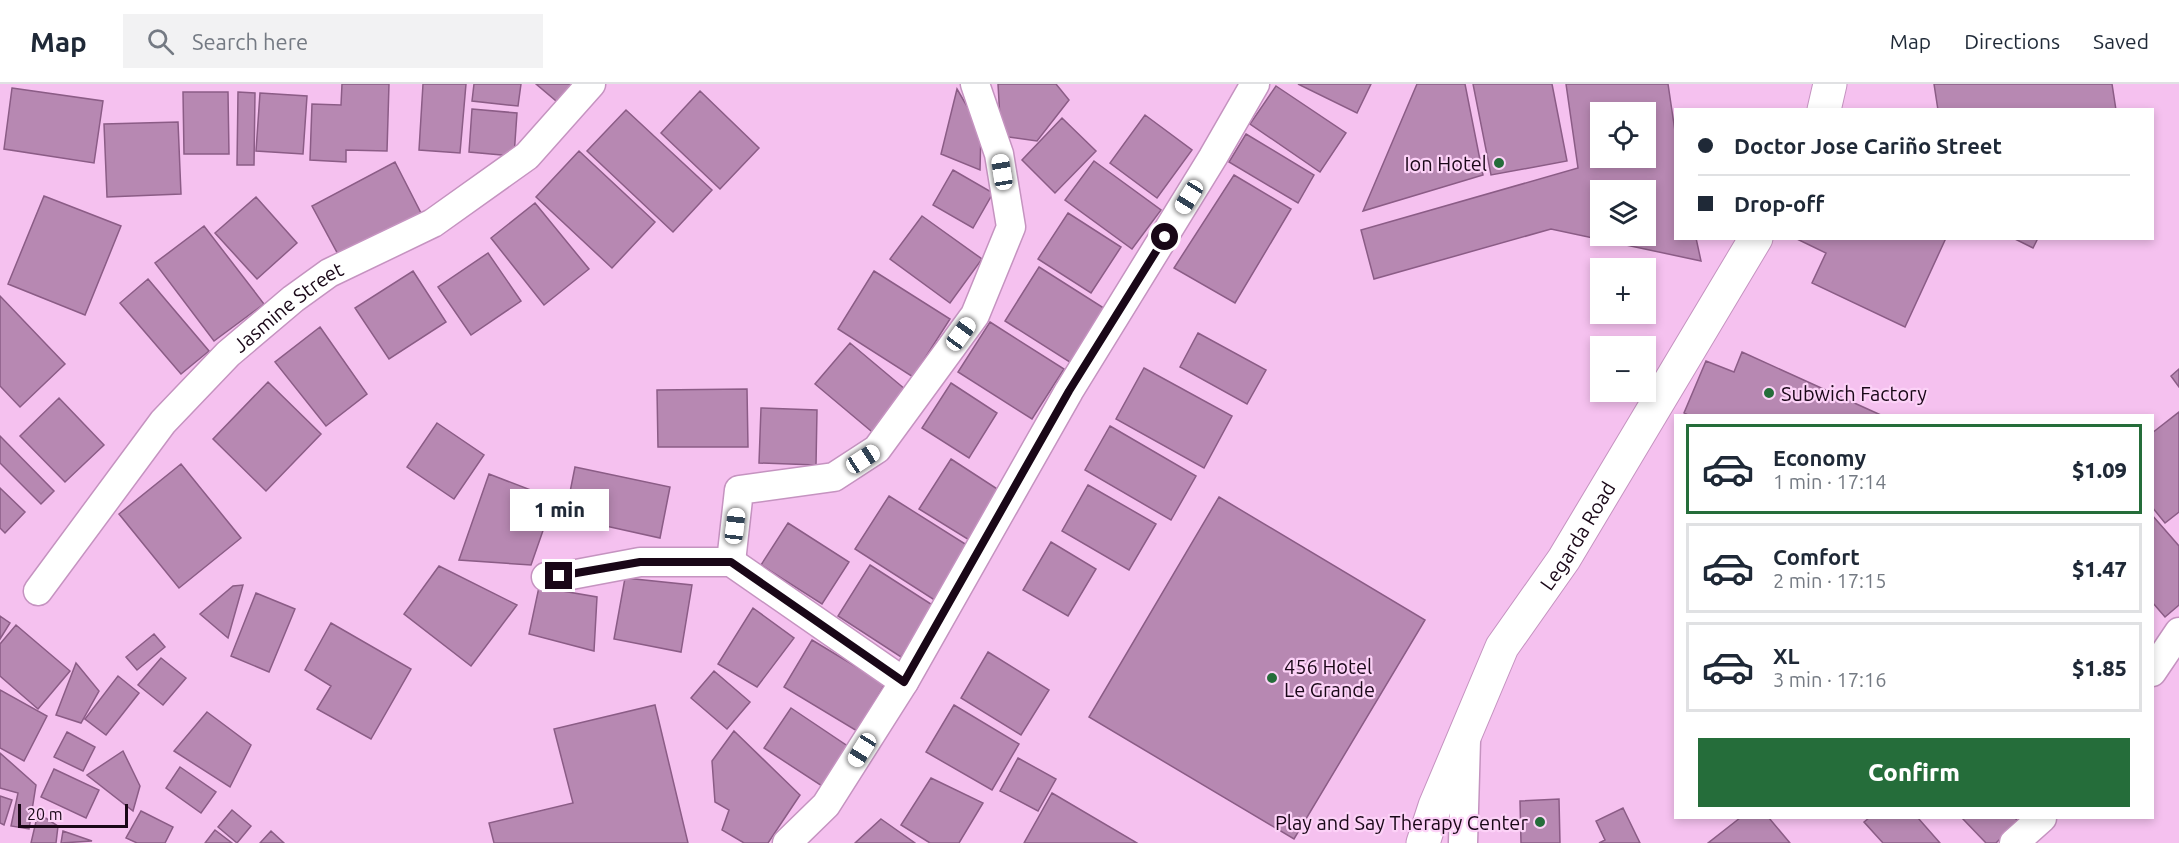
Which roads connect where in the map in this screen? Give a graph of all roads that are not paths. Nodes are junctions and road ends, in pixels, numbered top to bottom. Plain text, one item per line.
1 (591, 84) edge
2 (975, 84) edge
3 (1255, 84) edge
4 (1830, 84) edge
5 (1824, 108) edge
6 (1755, 240) edge
7 (731, 562) junction
8 (546, 577) dead end
9 (38, 591) dead end
10 (2179, 632) edge
11 (2154, 669) edge
12 (904, 682) junction
13 (1467, 730) junction
14 (2041, 819) edge
15 (787, 843) edge
16 (1423, 843) edge
17 (1463, 843) edge
18 (2014, 843) edge

1 - 9 street, Jasmine Street
2 - 7 street
3 - 12 street
4 - 5 main road
6 - 13 main road, Legarda Road
7 - 8 street
7 - 12 street
10 - 11 street
12 - 15 street
13 - 16 main road, Legarda Road
13 - 17 street
14 - 18 street

